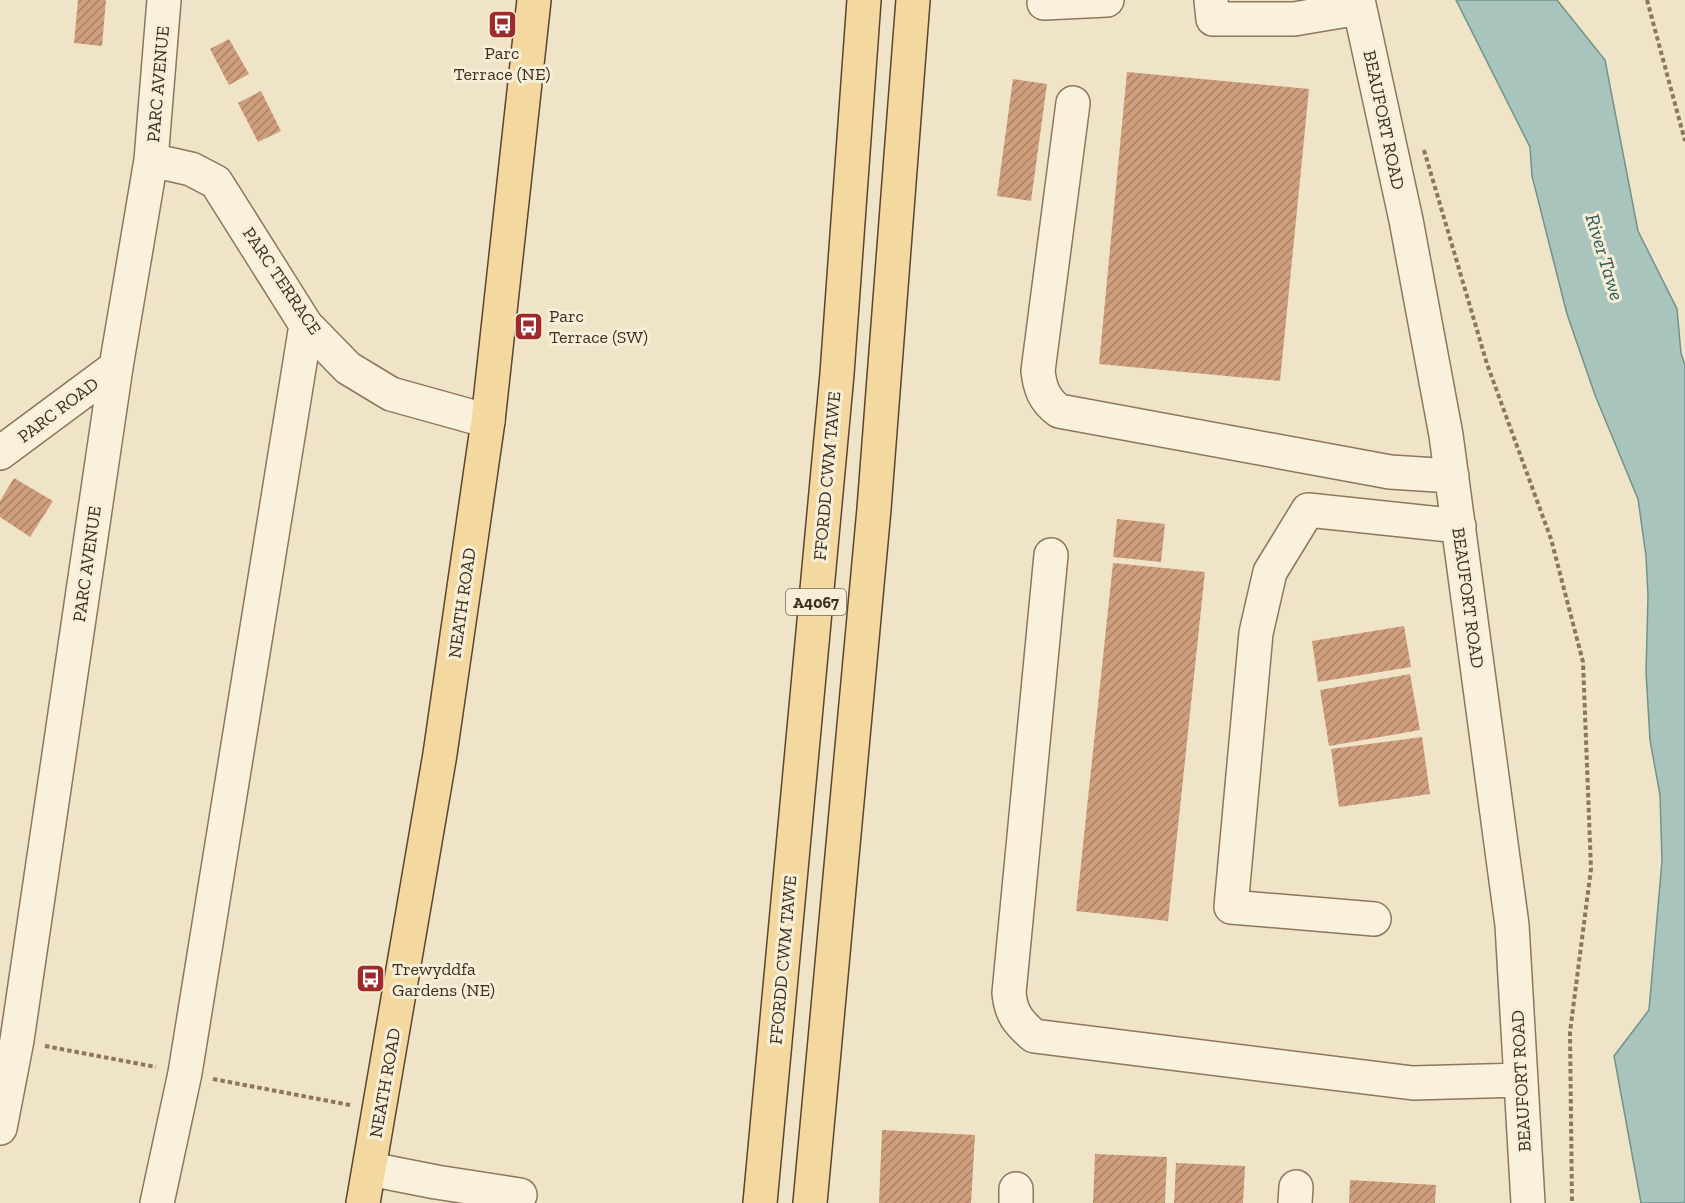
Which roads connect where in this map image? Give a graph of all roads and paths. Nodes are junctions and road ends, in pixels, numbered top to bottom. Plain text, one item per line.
1 (165, 0) edge
2 (534, 0) edge
3 (864, 0) edge
4 (913, 0) edge
5 (1107, 0) edge
6 (1211, 0) edge
7 (1647, 0) edge
8 (1044, 3) dead end
9 (1358, 4) edge
10 (1073, 103) dead end
11 (1685, 141) edge
12 (1424, 148) dead end
13 (151, 160) junction
14 (306, 325) junction
15 (116, 367) junction
16 (488, 421) junction
17 (0, 453) edge
18 (1452, 476) junction
19 (1458, 526) junction
20 (1051, 555) dead end
21 (1374, 919) dead end
22 (61, 1048) dead end
23 (185, 1073) junction
24 (1521, 1080) junction
25 (223, 1081) dead end
26 (380, 1111) junction
27 (0, 1128) edge
28 (370, 1169) junction
29 (434, 1193) edge
30 (520, 1195) dead end
31 (157, 1203) edge
32 (363, 1203) edge
33 (760, 1203) edge
34 (810, 1203) edge
35 (1528, 1203) edge
36 (1572, 1203) edge

1 - 13 street, PARC AVENUE
2 - 16 main road, NEATH ROAD
3 - 33 main road, FFORDD CWM TAWE / A4067
4 - 34 main road, A4067
5 - 8 street
6 - 9 street
7 - 11 path
9 - 18 street, BEAUFORT ROAD
10 - 18 street
12 - 36 path
13 - 14 street, PARC TERRACE
13 - 15 street, PARC AVENUE
14 - 16 street, PARC TERRACE
14 - 23 street
15 - 17 street, PARC ROAD
15 - 27 street, PARC AVENUE
16 - 26 main road, NEATH ROAD
18 - 19 street, BEAUFORT ROAD
19 - 21 street
19 - 24 street, BEAUFORT ROAD
20 - 24 street
22 - 23 path
23 - 31 street
24 - 35 street, BEAUFORT ROAD
25 - 26 path
26 - 28 main road, NEATH ROAD
28 - 29 street
28 - 32 main road, NEATH ROAD
29 - 30 street

